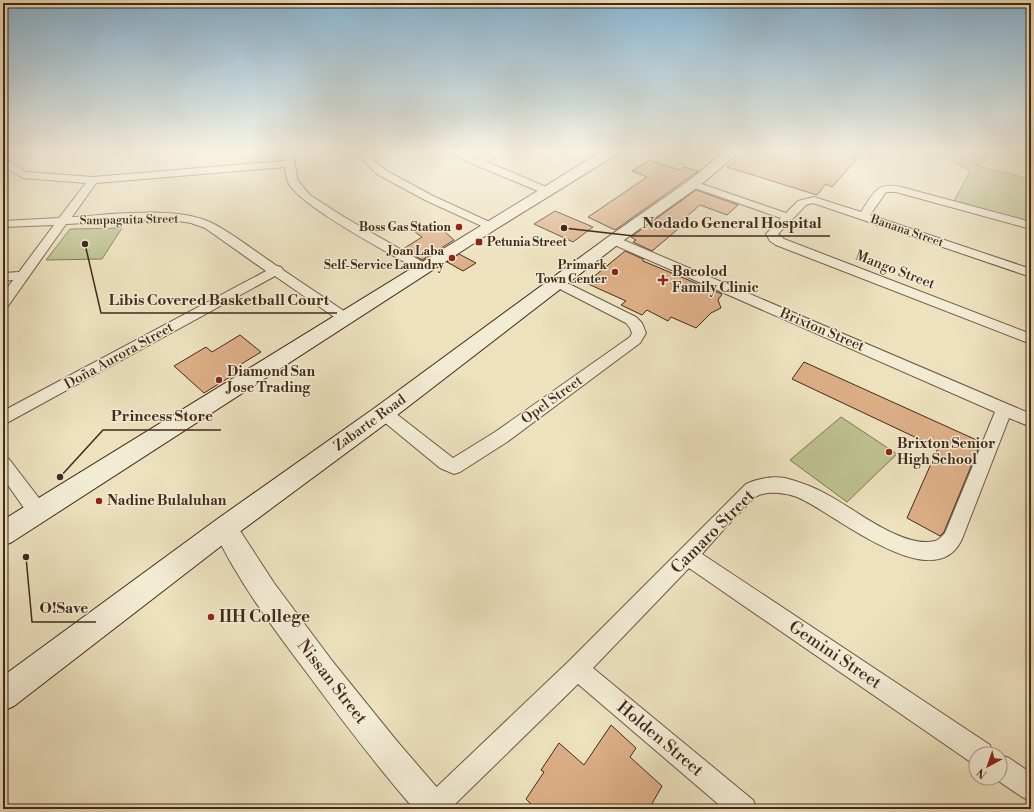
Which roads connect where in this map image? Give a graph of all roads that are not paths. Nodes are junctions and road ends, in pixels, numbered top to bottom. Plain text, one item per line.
1 (87, 188) edge
2 (298, 188) edge
3 (410, 188) edge
4 (539, 188) edge
5 (552, 188) edge
6 (688, 188) edge
7 (704, 188) edge
8 (547, 191) junction
9 (864, 216) junction
10 (788, 217) junction
11 (62, 221) junction
12 (3, 224) edge
13 (490, 226) junction
14 (1031, 226) edge
15 (614, 240) junction
16 (424, 268) junction
17 (277, 270) junction
18 (1031, 273) edge
19 (22, 276) junction
20 (3, 277) edge
21 (559, 282) junction
22 (3, 303) edge
23 (345, 318) junction
24 (1031, 339) edge
25 (1004, 409) junction
26 (384, 413) junction
27 (3, 419) edge
28 (1031, 421) edge
29 (3, 464) edge
30 (38, 512) junction
31 (225, 528) junction
32 (3, 534) edge
33 (688, 556) junction
34 (577, 669) junction
35 (3, 695) edge
36 (969, 746) edge
37 (1008, 772) edge
38 (1031, 788) edge
39 (433, 809) edge
40 (744, 809) edge

1 - 11 street
2 - 16 street
3 - 13 street
4 - 8 street
5 - 8 main road
6 - 15 main road, Zabarte Road
7 - 10 street
8 - 13 main road
9 - 10 street, Banana Street
9 - 14 street
9 - 18 street, Banana Street
10 - 24 street, Mango Street
11 - 12 street, Sampaguita Street
11 - 17 street, Sampaguita Street
11 - 19 street
13 - 16 main road
15 - 21 main road, Zabarte Road
15 - 25 street, Brixton Street
16 - 23 main road
17 - 23 street, Sampaguita Street
17 - 27 street, Doña Aurora Street
19 - 20 street
19 - 22 street
21 - 26 main road, Zabarte Road
21 - 26 street, Opel Street
23 - 30 main road
25 - 28 street, Brixton Street
25 - 33 street, Camaro Street
26 - 31 main road, Zabarte Road
29 - 30 street
30 - 32 main road
31 - 35 main road, Zabarte Road
31 - 39 street, Nissan Street
33 - 34 street, Camaro Street
33 - 36 street, Gemini Street
34 - 39 street, Camaro Street
34 - 40 street, Holden Street
37 - 38 street

